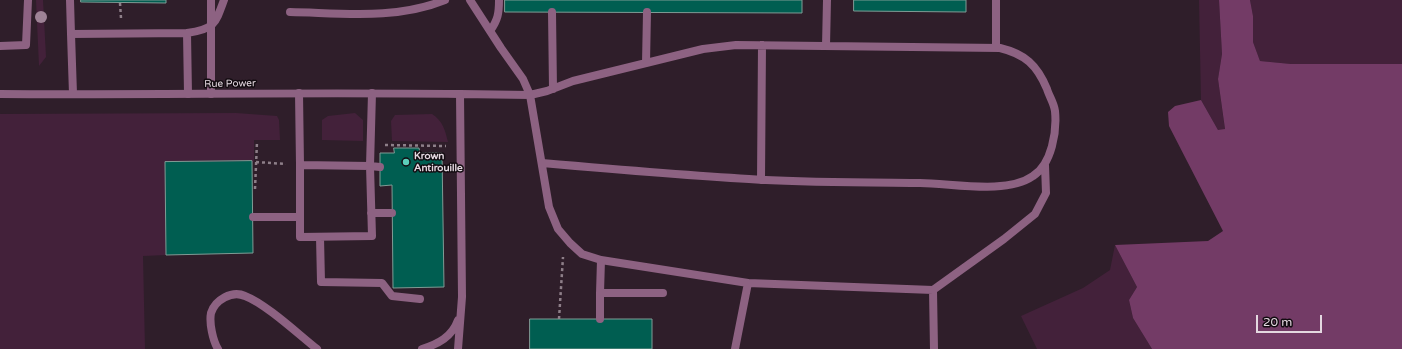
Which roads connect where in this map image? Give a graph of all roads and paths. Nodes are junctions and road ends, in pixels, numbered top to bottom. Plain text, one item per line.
1 (28, 0) edge
2 (70, 0) edge
3 (211, 0) edge
4 (224, 0) edge
5 (444, 0) edge
6 (470, 0) edge
7 (498, 0) edge
8 (827, 0) edge
9 (996, 0) edge
10 (290, 12) dead end
11 (552, 12) dead end
12 (647, 12) dead end
13 (211, 27) junction
14 (490, 31) junction
15 (187, 33) junction
16 (71, 34) junction
17 (762, 45) junction
18 (0, 46) edge
19 (826, 46) junction
20 (996, 48) junction
21 (646, 63) junction
22 (553, 89) junction
23 (299, 93) junction
24 (372, 93) junction
25 (0, 94) edge
26 (73, 94) junction
27 (188, 94) junction
28 (212, 94) junction
29 (460, 94) junction
30 (530, 95) junction
31 (257, 142) dead end
32 (390, 145) dead end
33 (448, 146) dead end
34 (256, 162) junction
35 (542, 163) junction
36 (300, 165) junction
37 (1045, 165) junction
38 (370, 166) junction
39 (380, 167) dead end
40 (252, 171) dead end
41 (256, 172) junction
42 (761, 180) junction
43 (256, 189) dead end
44 (371, 212) junction
45 (392, 213) dead end
46 (253, 216) dead end
47 (300, 217) junction
48 (320, 237) junction
49 (565, 237) junction
50 (601, 260) junction
51 (748, 283) junction
52 (933, 290) junction
53 (600, 292) junction
54 (663, 293) dead end
55 (420, 299) dead end
56 (460, 316) junction
57 (559, 319) dead end
58 (600, 319) dead end
59 (218, 349) edge
60 (317, 349) edge
61 (422, 349) edge
62 (458, 349) edge
63 (735, 349) edge
64 (934, 349) edge

1 - 18 street
2 - 16 street
3 - 13 street
4 - 13 street
5 - 10 street
6 - 14 street
7 - 14 street
8 - 19 street
9 - 20 street
11 - 22 street
12 - 21 street
13 - 15 street
13 - 28 street
14 - 30 street
15 - 16 street
15 - 27 street
16 - 26 street
17 - 19 street, Rue Power
17 - 21 street, Rue Power
17 - 42 street
19 - 20 street, Rue Power
20 - 37 street, Rue Power
21 - 22 street, Rue Power
22 - 30 street, Rue Power
23 - 24 street, Rue Power
23 - 28 street, Rue Power
23 - 36 street
24 - 29 street, Rue Power
24 - 38 street
25 - 26 street, Rue Power
26 - 27 street, Rue Power
27 - 28 street, Rue Power
29 - 30 street, Rue Power
29 - 56 street
30 - 35 street
31 - 34 path
32 - 33 path
34 - 36 path
34 - 41 path
35 - 42 street
35 - 49 street
36 - 38 street
36 - 47 street
37 - 42 street
37 - 52 street, Rue Power
38 - 39 street
38 - 44 street
40 - 41 path
41 - 43 path
44 - 45 street
44 - 48 street
46 - 47 street
47 - 48 street
48 - 55 street
49 - 50 street
49 - 57 path
50 - 51 street
50 - 53 street
51 - 52 street
51 - 63 street
52 - 64 street
53 - 54 street
53 - 58 street
56 - 61 street
56 - 62 street
59 - 60 street

